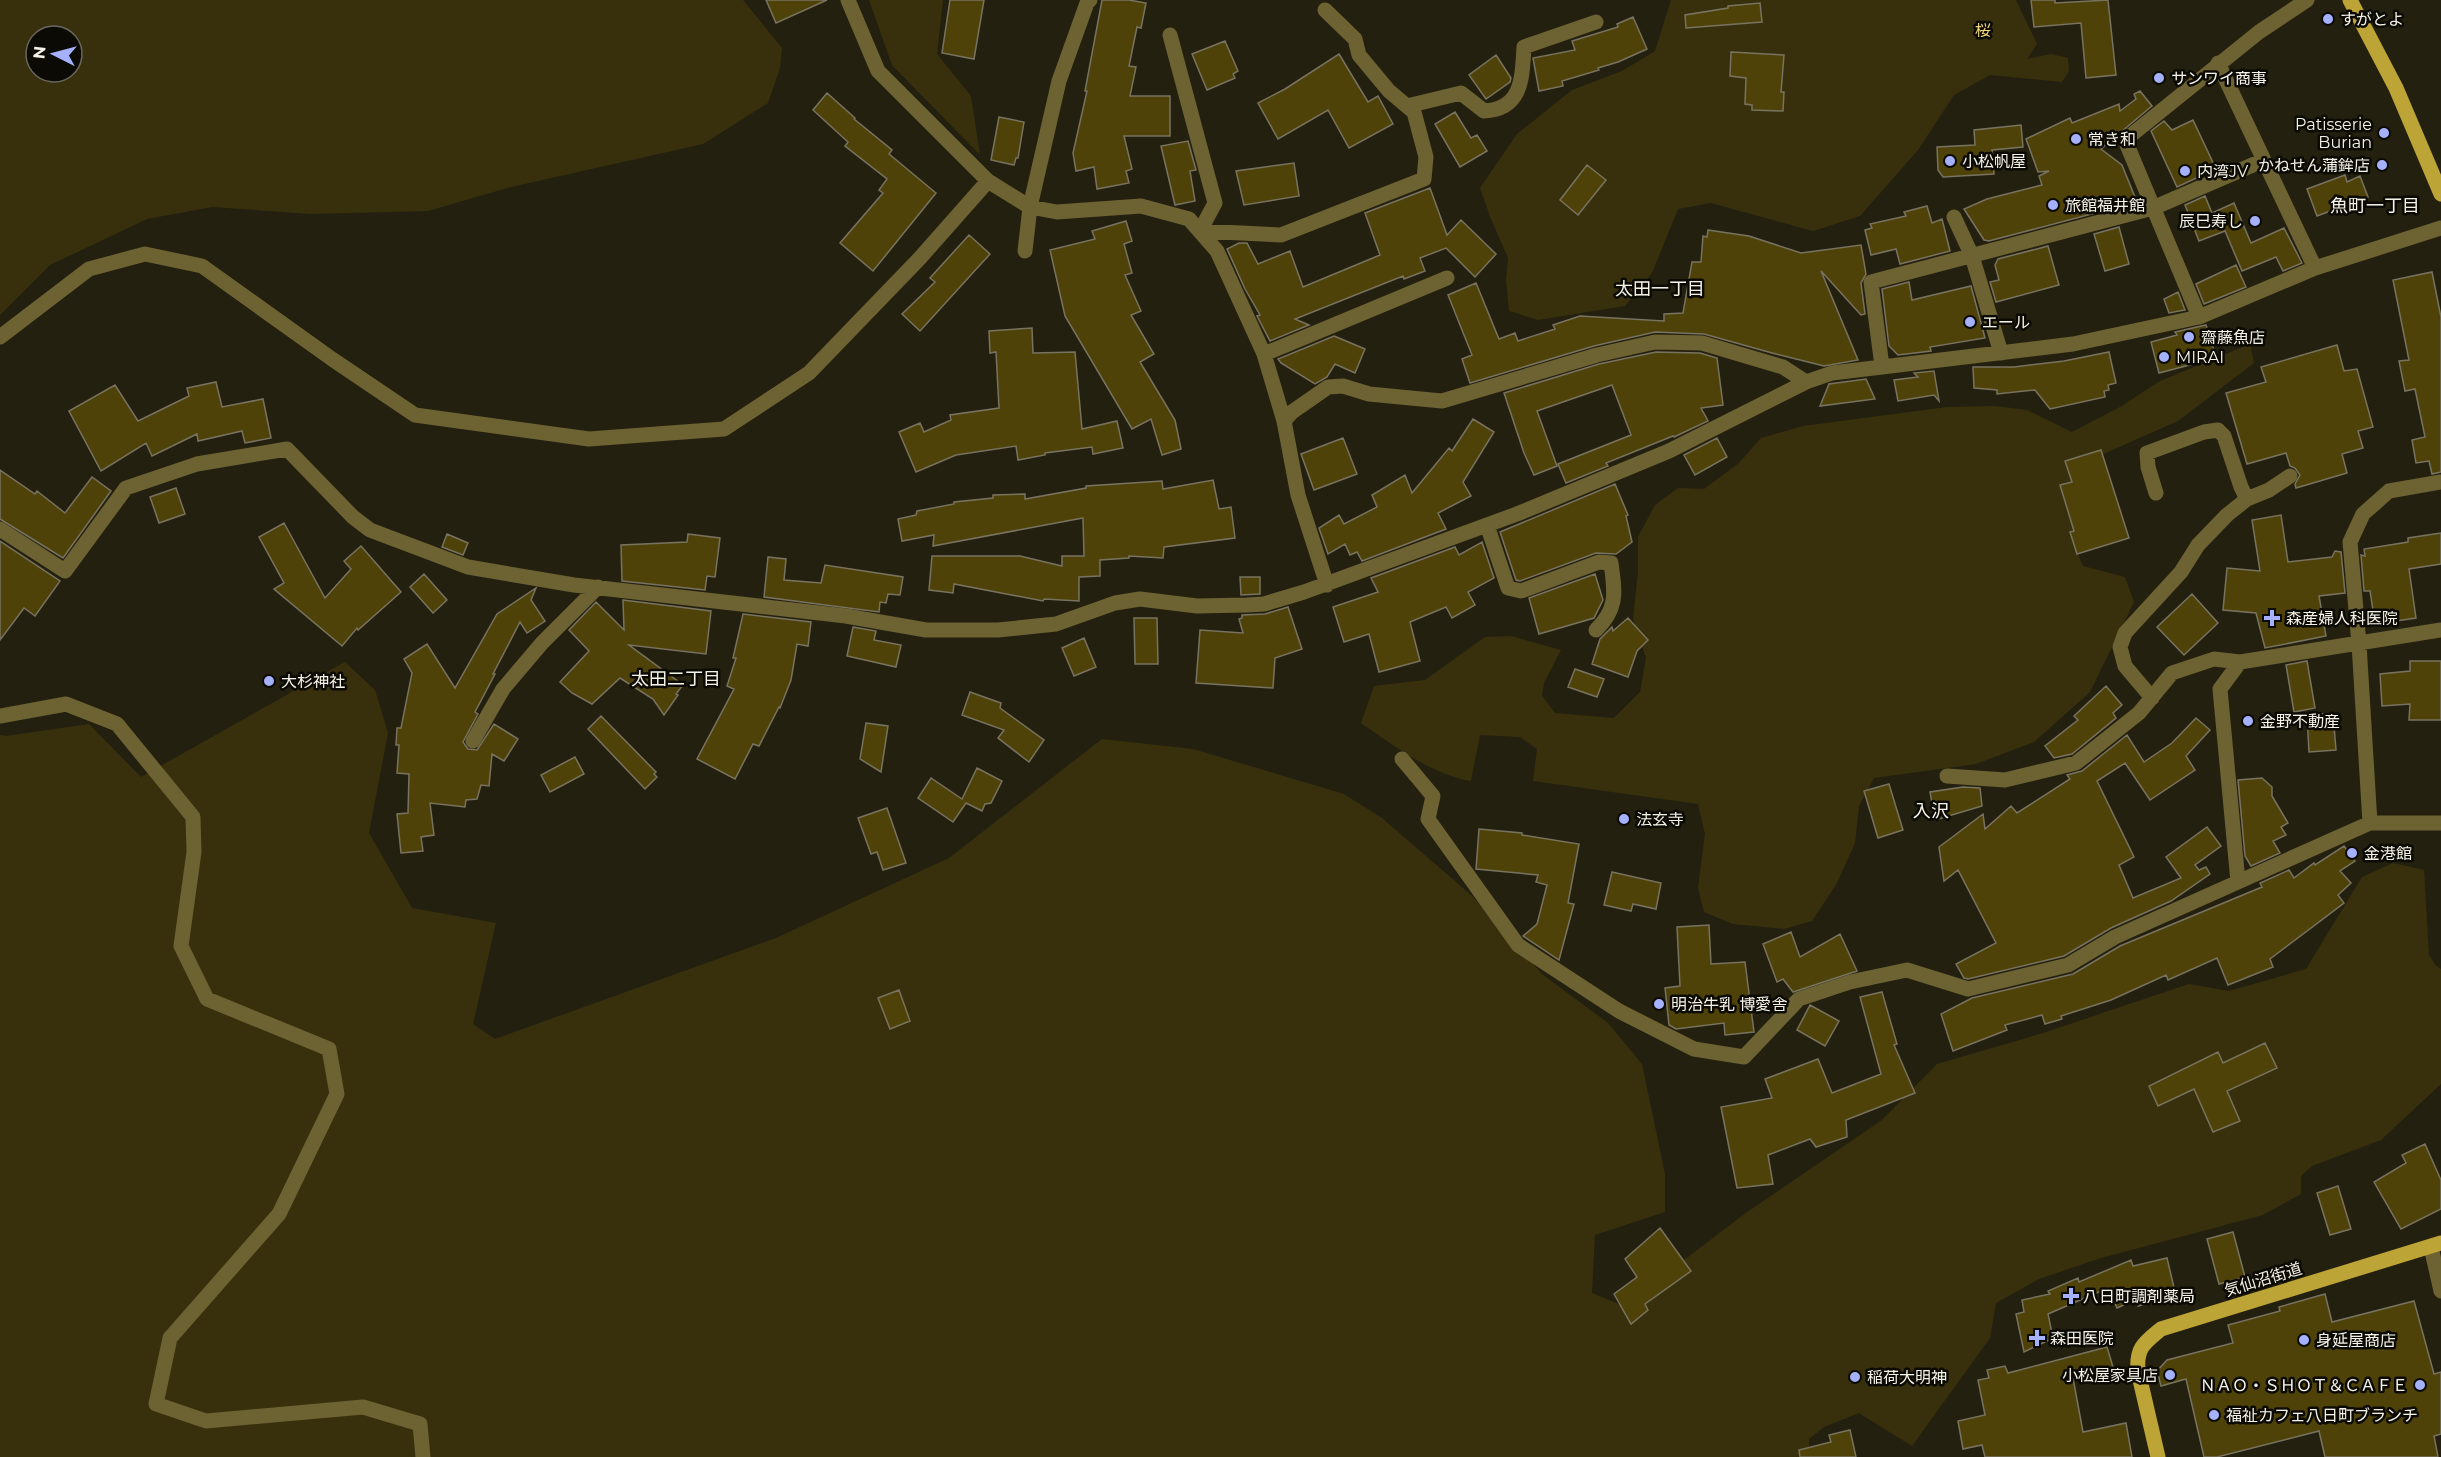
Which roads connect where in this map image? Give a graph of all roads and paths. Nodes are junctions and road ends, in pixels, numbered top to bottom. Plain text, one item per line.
1 (848, 0) edge
2 (1090, 0) edge
3 (2307, 0) edge
4 (2350, 0) edge
5 (1325, 10) dead end
6 (1596, 22) dead end
7 (1170, 35) dead end
8 (2218, 63) junction
9 (1407, 106) junction
10 (2264, 160) junction
11 (988, 181) junction
12 (2441, 194) edge
13 (1030, 207) junction
14 (2153, 208) junction
15 (1954, 217) dead end
16 (2441, 228) edge
17 (1200, 231) junction
18 (1025, 251) dead end
19 (1972, 256) junction
20 (2315, 268) junction
21 (1447, 278) dead end
22 (2199, 317) junction
23 (0, 337) edge
24 (2001, 353) junction
25 (1264, 354) junction
26 (1882, 366) junction
27 (1806, 382) junction
28 (1284, 421) junction
29 (2290, 476) dead end
30 (2441, 482) edge
31 (2156, 493) dead end
32 (2247, 499) junction
33 (1487, 525) junction
34 (0, 529) edge
35 (1328, 585) junction
36 (598, 587) junction
37 (1596, 630) dead end
38 (2441, 630) edge
39 (2359, 644) junction
40 (2240, 662) junction
41 (2152, 698) junction
42 (0, 716) edge
43 (473, 741) dead end
44 (1402, 759) dead end
45 (1947, 776) dead end
46 (2370, 823) junction
47 (2441, 824) edge
48 (2238, 882) junction
49 (2436, 1245) edge
50 (2441, 1291) edge
51 (423, 1457) edge
52 (2158, 1457) edge

1 - 11 street
2 - 13 street
3 - 8 street
4 - 12 main road
5 - 9 street
6 - 9 street
7 - 17 street
8 - 10 street
8 - 14 street
9 - 17 street
10 - 14 street
10 - 20 street
11 - 13 street
11 - 23 street
13 - 17 street
13 - 18 street
14 - 19 street
14 - 22 street
15 - 19 street
16 - 20 street
17 - 25 street
19 - 24 street
19 - 26 street
20 - 22 street
21 - 25 street
22 - 24 street
24 - 26 street
25 - 28 street
26 - 27 street
27 - 28 street
27 - 33 street
28 - 35 street
29 - 32 street
30 - 39 street
31 - 32 street
32 - 41 street
33 - 35 street
33 - 37 street
34 - 36 street
35 - 36 street
36 - 43 street
38 - 39 street
39 - 40 street
39 - 46 street
40 - 41 street
40 - 48 street
41 - 45 street
42 - 51 street
44 - 48 street
46 - 47 street
46 - 48 street
49 - 50 street
49 - 52 main road, 気仙沼街道

